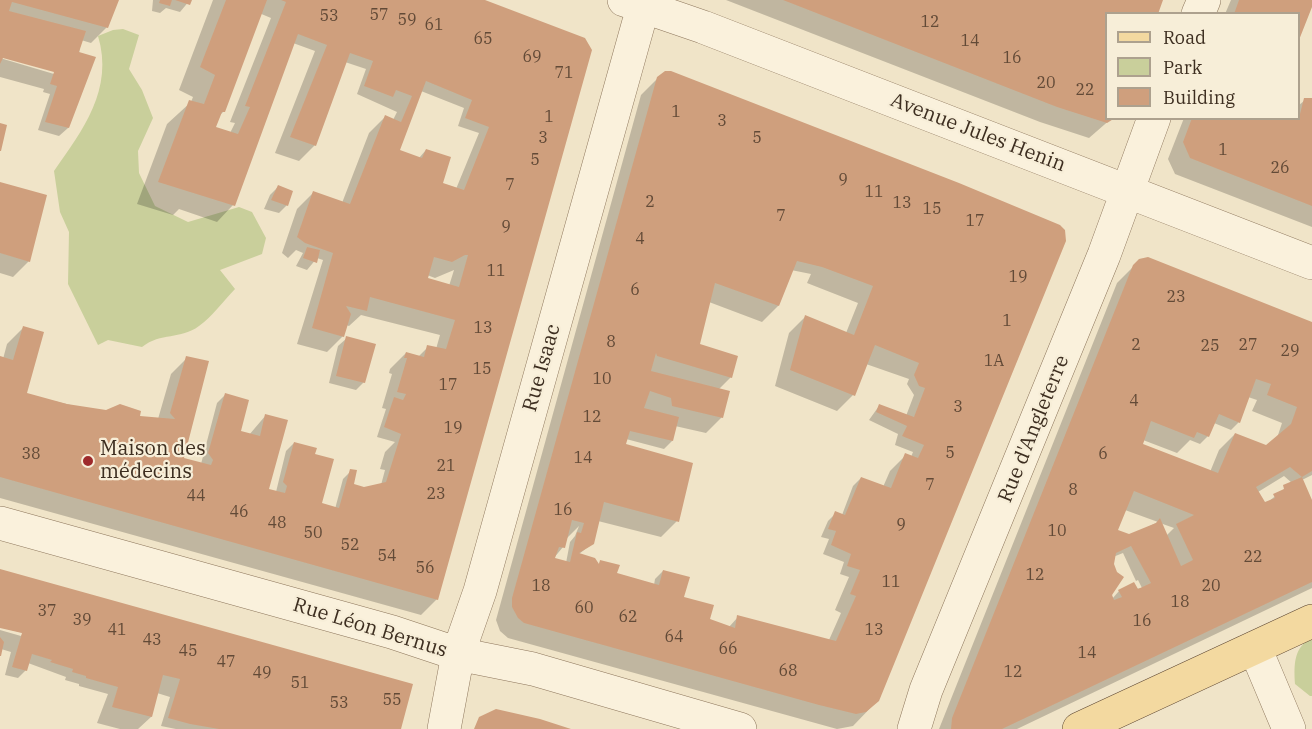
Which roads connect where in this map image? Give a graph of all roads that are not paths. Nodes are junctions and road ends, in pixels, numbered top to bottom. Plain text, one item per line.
1 (637, 2) edge
2 (1152, 123) edge
3 (1128, 189) junction
4 (1312, 263) edge
5 (0, 523) edge
6 (1312, 621) edge
7 (1255, 648) junction
8 (458, 654) junction
9 (444, 729) edge
10 (740, 729) edge
11 (914, 729) edge
12 (1080, 729) edge
13 (1289, 729) edge

1 - 3 street, Avenue Jules Henin
1 - 8 street, Rue Isaac
2 - 3 street, Rue d'Angleterre
3 - 4 street, Avenue Jules Henin
3 - 11 street, Rue d'Angleterre
5 - 8 street, Rue Léon Bernus
6 - 7 main road
7 - 12 main road
7 - 13 street
8 - 9 street, Rue Isaac
8 - 10 street, Rue Léon Bernus

